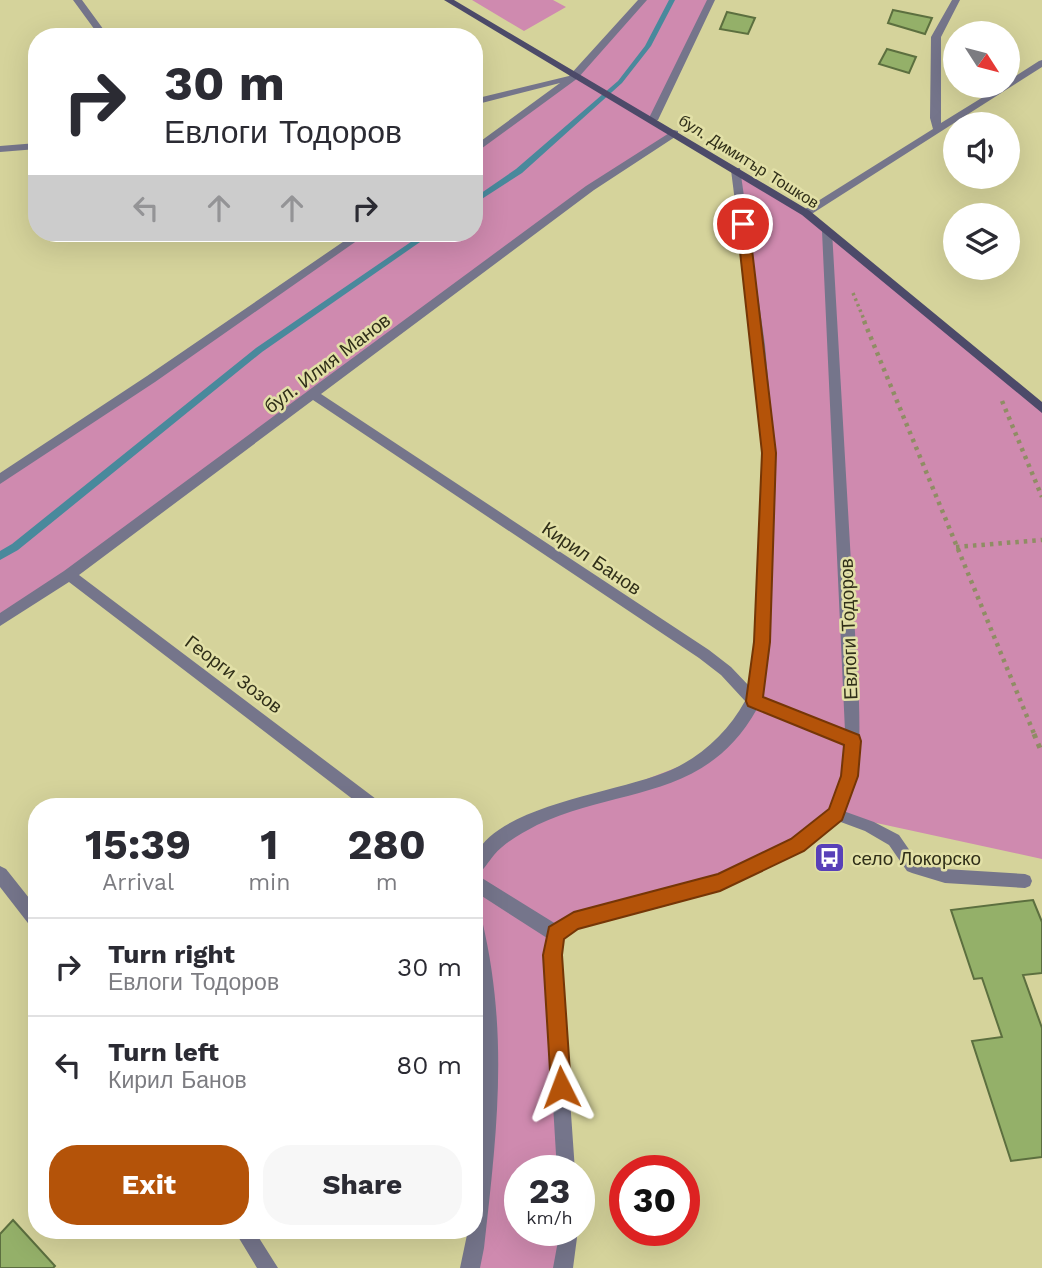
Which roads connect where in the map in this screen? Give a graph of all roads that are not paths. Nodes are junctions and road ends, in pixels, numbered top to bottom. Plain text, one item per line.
1 (78, 0) edge
2 (448, 0) edge
3 (643, 0) edge
4 (711, 0) edge
5 (956, 0) edge
6 (98, 28) edge
7 (1042, 63) edge
8 (1020, 77) edge
9 (579, 78) junction
10 (987, 98) edge
11 (483, 100) edge
12 (653, 120) junction
13 (938, 130) junction
14 (674, 133) junction
15 (483, 145) edge
16 (28, 147) edge
17 (0, 149) edge
18 (736, 170) junction
19 (806, 213) junction
20 (827, 231) junction
21 (350, 242) edge
22 (314, 395) junction
23 (1042, 409) edge
24 (0, 479) edge
25 (69, 575) junction
26 (0, 620) edge
27 (754, 701) junction
28 (853, 741) junction
29 (362, 798) edge
30 (835, 814) junction
31 (483, 852) edge
32 (0, 874) edge
33 (1025, 881) dead end
34 (483, 887) edge
35 (28, 910) edge
36 (556, 933) junction
37 (483, 952) edge
38 (565, 1155) edge
39 (483, 1172) edge
40 (249, 1239) edge
41 (476, 1239) edge
42 (566, 1246) edge
43 (268, 1268) edge
44 (470, 1268) edge
45 (563, 1268) edge

1 - 6 street
2 - 9 street, бул. Димитър Тошков
3 - 9 street
4 - 12 street
5 - 13 street
7 - 8 street
9 - 11 street
9 - 12 street, бул. Димитър Тошков
9 - 15 street
10 - 13 street
12 - 14 street, бул. Димитър Тошков
13 - 19 street
14 - 18 street, бул. Димитър Тошков
14 - 22 street, бул. Илия Манов
16 - 17 street
18 - 19 street, бул. Димитър Тошков
18 - 27 street
19 - 20 street, бул. Димитър Тошков
20 - 23 street, бул. Димитър Тошков
20 - 28 street, Евлоги Тодоров
21 - 24 street
22 - 25 street, бул. Илия Манов
22 - 27 street, Кирил Банов
25 - 26 street, бул. Илия Манов
25 - 29 street, Георги Зозов
27 - 28 street, Кирил Банов
27 - 31 street
28 - 30 street, Евлоги Тодоров
30 - 33 lane
30 - 36 street, Евлоги Тодоров
32 - 35 street
34 - 36 street
36 - 38 street
37 - 39 street
40 - 43 street
41 - 44 street
42 - 45 street

